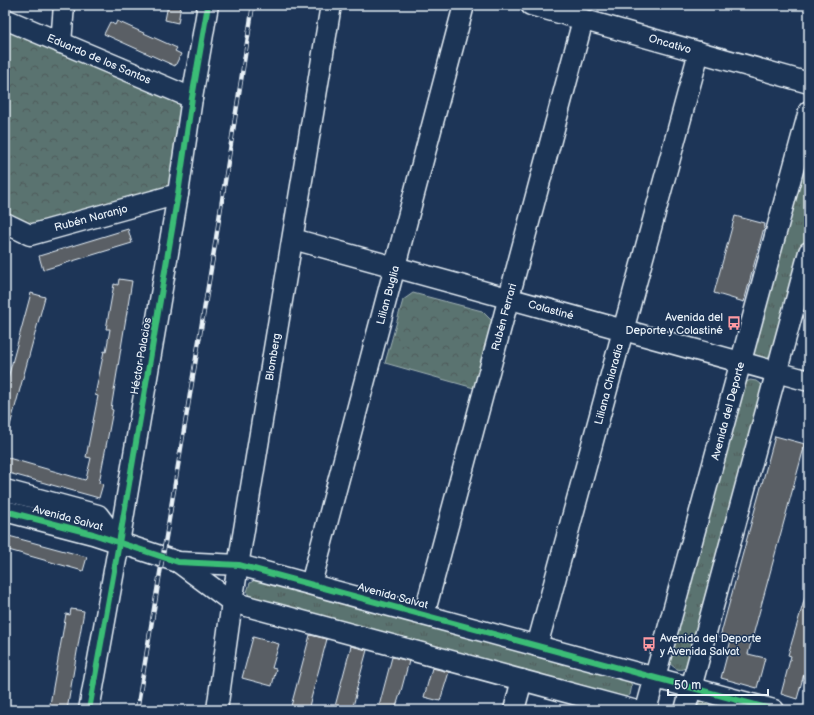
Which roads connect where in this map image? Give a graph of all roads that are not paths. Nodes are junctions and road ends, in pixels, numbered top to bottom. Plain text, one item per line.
1 (64, 5) edge
2 (208, 5) edge
3 (331, 5) edge
4 (464, 5) edge
5 (531, 5) edge
6 (5, 19) edge
7 (583, 20) junction
8 (61, 43) junction
9 (699, 52) junction
10 (809, 83) edge
11 (192, 98) junction
12 (809, 111) edge
13 (178, 194) junction
14 (6, 228) edge
15 (293, 239) junction
16 (809, 252) edge
17 (395, 268) junction
18 (508, 299) junction
19 (623, 330) junction
20 (741, 362) junction
21 (776, 372) junction
22 (809, 381) edge
23 (5, 490) edge
24 (5, 511) edge
25 (119, 542) junction
26 (178, 562) junction
27 (239, 565) junction
28 (311, 584) junction
29 (232, 602) junction
30 (424, 615) junction
31 (536, 646) junction
32 (655, 678) junction
33 (522, 680) junction
34 (691, 687) junction
35 (88, 710) edge
36 (218, 710) edge
37 (514, 710) edge
38 (633, 710) edge
39 (646, 710) edge
40 (685, 710) edge
41 (774, 710) edge

1 - 8 street
2 - 11 street, Héctor Palacios
3 - 15 street, Blomberg
4 - 17 street, Lilian Buglia
5 - 7 street, Oncativo
6 - 8 street, Eduardo de los Santos
7 - 9 street, Oncativo
7 - 18 street, Rubén Ferrari
8 - 11 street, Eduardo de los Santos
9 - 10 street, Oncativo
9 - 19 street, Liliana Chiaradia
11 - 13 street, Héctor Palacios
12 - 20 street, Avenida del Deporte
13 - 14 street, Rubén Naranjo
13 - 25 street, Héctor Palacios
15 - 17 street, Colastiné
15 - 27 street, Blomberg
16 - 21 street
17 - 18 street, Colastiné
17 - 28 street, Lilian Buglia
18 - 19 street, Colastiné
18 - 30 street, Rubén Ferrari
19 - 20 street, Colastiné
19 - 31 street, Liliana Chiaradia
20 - 21 street, Colastiné
20 - 32 street, Avenida del Deporte
21 - 22 street, Colastiné
21 - 34 street
23 - 25 street, Avenida Salvat
24 - 25 street, Avenida Salvat
25 - 26 street, Avenida Salvat
25 - 35 street, Héctor Palacios
26 - 27 street, Avenida Salvat
26 - 29 street, Avenida Salvat
27 - 28 street, Avenida Salvat
27 - 29 street, Blomberg
28 - 30 street, Avenida Salvat
29 - 33 street, Avenida Salvat
29 - 36 street, Blomberg
30 - 31 street, Avenida Salvat
31 - 32 street, Avenida Salvat
32 - 34 street, Avenida Salvat
32 - 39 street, Avenida del Deporte
33 - 37 street
33 - 38 street, Avenida Salvat
34 - 40 street
34 - 41 street, Avenida Salvat

